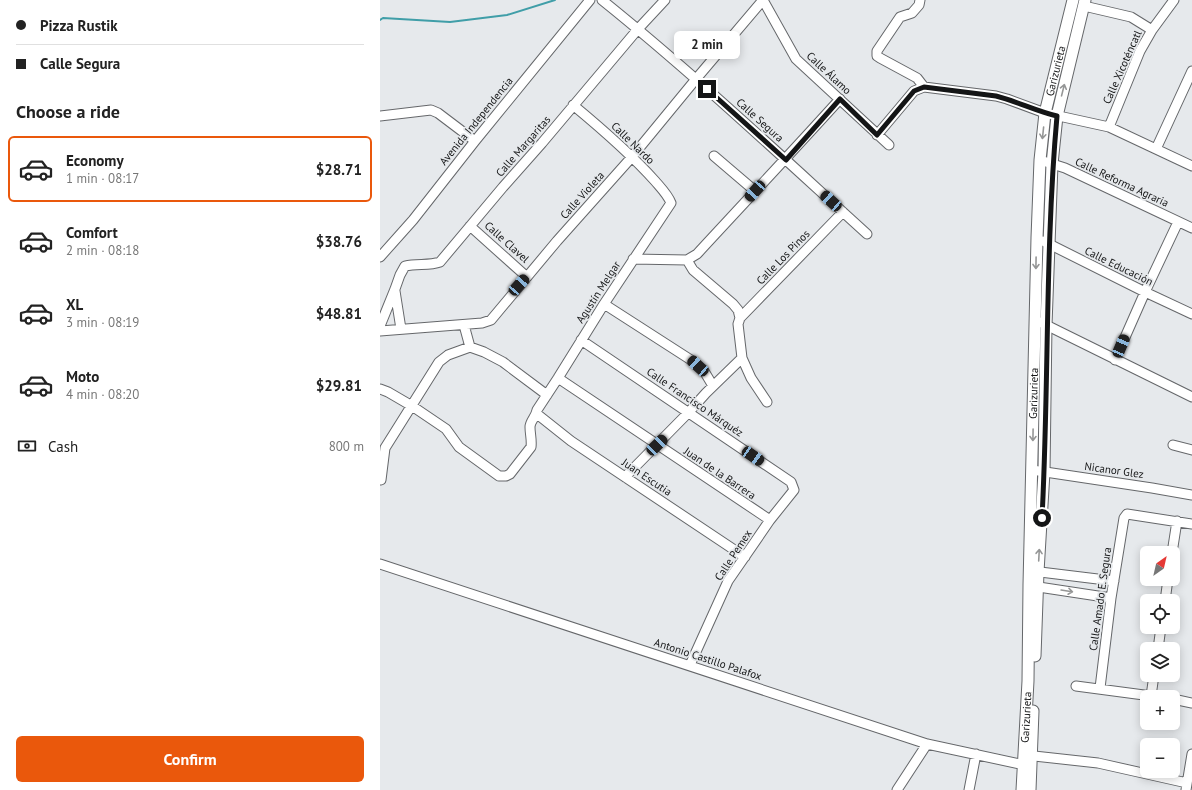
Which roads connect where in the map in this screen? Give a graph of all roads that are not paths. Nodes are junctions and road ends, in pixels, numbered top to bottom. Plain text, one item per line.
1 (590, 0) edge
2 (602, 0) edge
3 (665, 0) edge
4 (764, 0) edge
5 (920, 0) edge
6 (1073, 0) edge
7 (1174, 0) edge
8 (1084, 3) edge
9 (638, 29) junction
10 (1152, 30) junction
11 (1192, 71) edge
12 (696, 79) junction
13 (924, 87) junction
14 (840, 99) junction
15 (573, 106) junction
16 (1045, 113) junction
17 (380, 116) edge
18 (1057, 116) junction
19 (1109, 127) junction
20 (877, 135) junction
21 (475, 141) junction
22 (889, 145) dead end
23 (1156, 149) junction
24 (714, 156) dead end
25 (631, 158) junction
26 (786, 160) junction
27 (1040, 160) junction
28 (1052, 164) junction
29 (1192, 166) edge
30 (755, 191) junction
31 (671, 203) joint
32 (843, 212) junction
33 (1178, 222) junction
34 (470, 226) junction
35 (1192, 228) edge
36 (868, 234) dead end
37 (1037, 238) junction
38 (1049, 244) junction
39 (380, 257) edge
40 (633, 259) junction
41 (687, 260) junction
42 (527, 276) junction
43 (395, 289) junction
44 (1145, 292) junction
45 (604, 304) junction
46 (1192, 314) edge
47 (740, 318) junction
48 (1035, 320) junction
49 (464, 325) junction
50 (1046, 325) junction
51 (380, 326) edge
52 (401, 329) junction
53 (380, 331) edge
54 (581, 340) junction
55 (470, 347) junction
56 (742, 358) junction
57 (1115, 360) junction
58 (558, 378) junction
59 (713, 386) junction
60 (380, 389) edge
61 (547, 395) junction
62 (1192, 397) edge
63 (767, 402) dead end
64 (412, 406) junction
65 (690, 412) junction
66 (537, 414) junction
67 (657, 445) junction
68 (1173, 445) dead end
69 (383, 448) edge
70 (1192, 450) edge
71 (1032, 470) junction
72 (1044, 472) junction
73 (625, 477) junction
74 (381, 480) edge
75 (793, 485) joint
76 (1192, 495) edge
77 (770, 520) junction
78 (1177, 522) junction
79 (1192, 524) edge
80 (1173, 546) edge
81 (745, 557) junction
82 (380, 564) edge
83 (1034, 571) junction
84 (1114, 581) junction
85 (1033, 586) junction
86 (1111, 598) junction
87 (690, 665) junction
88 (1076, 686) dead end
89 (1100, 688) junction
90 (1140, 694) edge
91 (1180, 700) edge
92 (1192, 702) edge
93 (927, 744) junction
94 (976, 754) junction
95 (1192, 757) edge
96 (1027, 760) junction
97 (1186, 786) edge
98 (897, 790) edge
99 (969, 790) edge
100 (1022, 790) edge
101 (1030, 790) edge

1 - 21 street, Avenida Independencia
2 - 9 street, Calle Segura
3 - 9 street, Calle Margaritas
4 - 12 street, Calle Violeta
4 - 14 street, Calle Álamo
5 - 13 street
6 - 16 main road, Garizurieta
7 - 10 street, Calle Xicoténcatl
8 - 10 street
18 -> 8 main road, Garizurieta
9 - 12 street, Calle Segura
9 - 15 street, Calle Margaritas
10 - 19 street, Calle Xicoténcatl
11 - 23 street
12 - 25 street, Calle Violeta
12 - 26 street, Calle Segura
13 - 16 street
13 - 20 street
14 - 20 street, Calle Álamo
14 - 26 street
15 - 25 street, Calle Nardo
15 - 34 street, Calle Margaritas
16 - 18 street
16 -> 27 main road, Garizurieta
17 - 21 street
18 - 19 street
18 - 28 main road, Garizurieta
19 - 23 street
20 - 22 street, Calle Álamo
21 - 39 street, Avenida Independencia
23 - 29 street
24 - 30 street
25 - 31 street, Calle Nardo
25 - 42 street, Calle Violeta
26 - 30 street
26 - 32 street, Calle Segura
27 - 28 street, Calle Reforma Agraria
27 - 37 main road, Garizurieta
28 - 33 street, Calle Reforma Agraria
28 - 38 main road, Garizurieta
30 - 41 street
31 - 40 street, Agustín Melgar
32 - 36 street, Calle Segura
32 - 47 street, Calle Los Pinos
33 - 35 street, Calle Reforma Agraria
33 - 44 street
34 - 42 street, Calle Clavel
34 - 43 street, Calle Margaritas
37 - 38 street, Calle Educación
37 -> 48 main road, Garizurieta
38 - 44 street, Calle Educación
38 - 50 main road, Garizurieta
40 - 41 street
40 - 45 street, Agustín Melgar
41 - 47 street
42 - 49 street, Calle Violeta
43 - 51 street, Calle Margaritas
43 - 52 street
44 - 46 street, Calle Educación
44 - 57 street
45 - 54 street, Agustín Melgar
45 - 59 street
47 - 56 street
48 - 50 street
48 -> 71 main road, Garizurieta
49 - 52 street, Calle Violeta
49 - 55 street
50 - 57 street
50 - 72 main road, Garizurieta
52 - 53 street, Calle Violeta
54 - 58 street, Agustín Melgar
54 - 65 street, Calle Francisco Márquéz
55 - 61 street
55 - 64 street
56 - 59 street
56 - 63 street
57 - 62 street
58 - 61 street, Agustín Melgar
58 - 67 street, Juan de la Barrera
59 - 65 street
60 - 64 street
61 - 66 street, Agustín Melgar
64 - 66 street, Agustín Melgar
64 - 69 street
65 - 67 street
65 - 75 street, Calle Francisco Márquéz
66 - 73 street, Juan Escutia
67 - 73 street
67 - 77 street, Juan de la Barrera
68 - 70 street
69 - 74 street
71 - 72 street, Nicanor Glez
71 - 83 main road, Garizurieta
72 - 76 street, Nicanor Glez
83 -> 72 main road, Garizurieta
73 - 81 street, Juan Escutia
75 - 77 street, Calle Pemex
77 - 81 street, Calle Pemex
78 - 79 street
78 - 80 street
78 - 84 street, Calle Amado E. Segura
81 - 87 street, Calle Pemex
82 - 87 street, Antonio Castillo Palafox
83 - 84 street
83 - 85 main road, Garizurieta
84 - 86 street, Calle Amado E. Segura
85 -> 86 street
85 - 96 main road, Garizurieta
86 - 89 street, Calle Amado E. Segura
87 - 93 street, Antonio Castillo Palafox
88 - 89 street
89 - 90 street
91 - 92 street
93 - 94 street, Antonio Castillo Palafox
93 - 98 street
94 - 96 street, Antonio Castillo Palafox
94 - 99 street
95 - 97 street
96 - 97 street, Antonio Castillo Palafox
96 - 100 main road, Garizurieta
96 - 101 main road, Garizurieta

